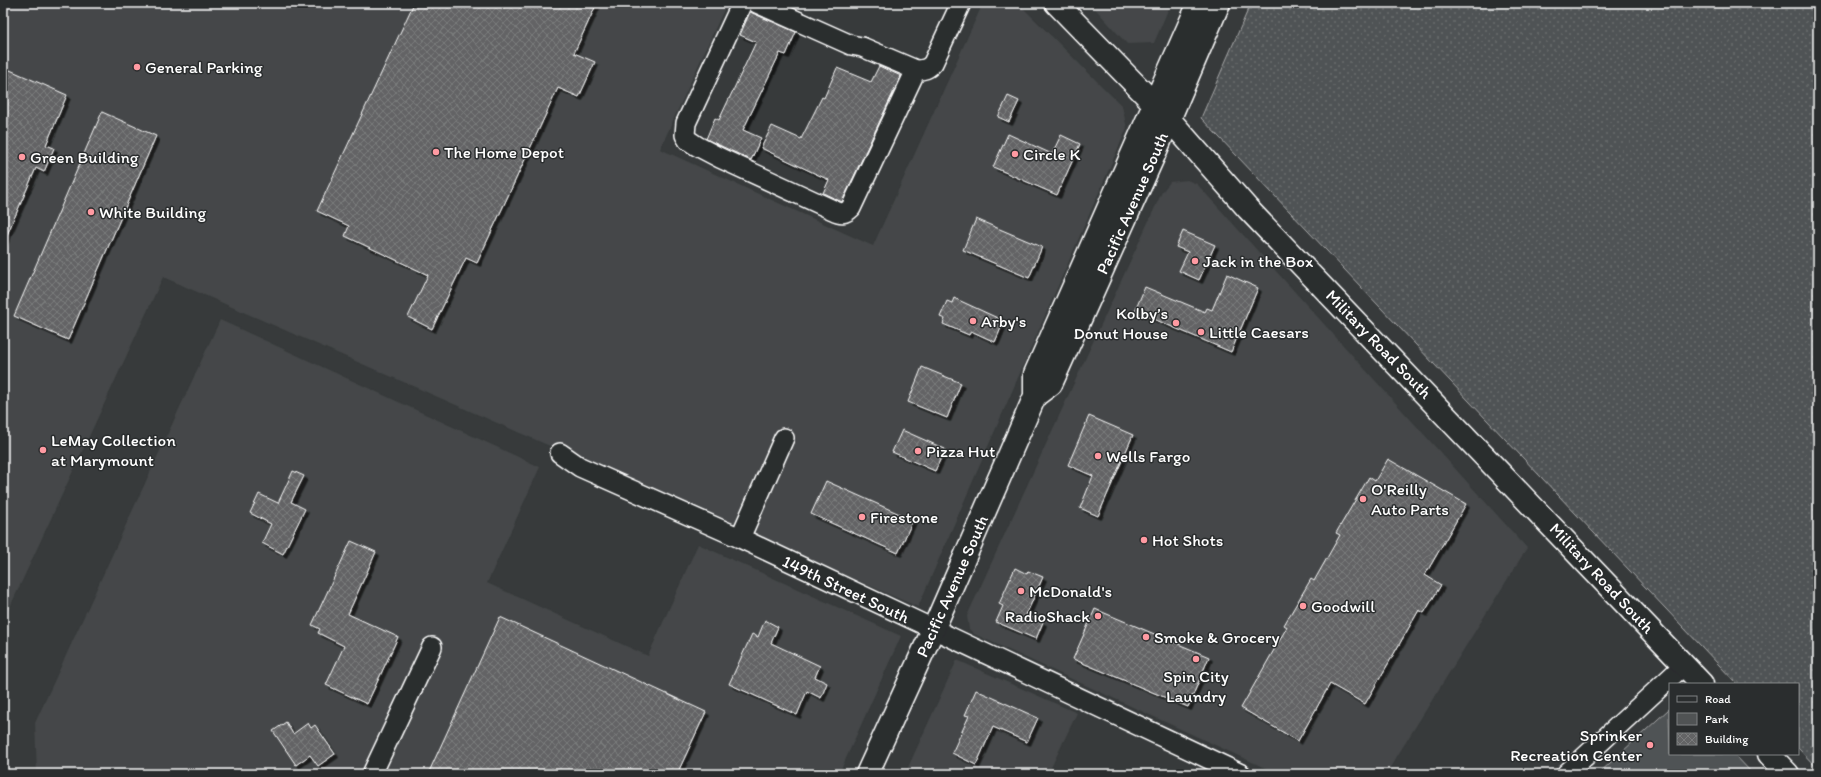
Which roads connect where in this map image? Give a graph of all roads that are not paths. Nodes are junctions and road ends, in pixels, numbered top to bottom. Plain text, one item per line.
1 (742, 3) edge
2 (757, 3) edge
3 (961, 3) edge
4 (1056, 3) edge
5 (1199, 3) edge
6 (1219, 3) edge
7 (916, 70) junction
8 (1162, 112) junction
9 (784, 438) dead end
10 (560, 453) dead end
11 (740, 538) junction
12 (933, 630) junction
13 (432, 646) dead end
14 (1684, 665) junction
15 (1701, 683) edge
16 (1770, 755) edge
17 (372, 774) edge
18 (867, 774) edge
19 (1241, 774) edge
20 (1566, 774) edge
21 (1788, 774) edge

1 - 7 street
2 - 7 street
3 - 7 street
4 - 8 main road, Military Road South
5 - 8 main road, Pacific Avenue South
6 - 8 main road, Pacific Avenue South
8 - 12 main road, Pacific Avenue South
8 - 14 main road, Military Road South
9 - 11 street
10 - 11 street, 149th Street South
11 - 12 street, 149th Street South
12 - 18 main road, Pacific Avenue South
12 - 19 street, 149th Street South
13 - 17 street
14 - 15 main road, Military Road South
14 - 20 street
16 - 21 main road

